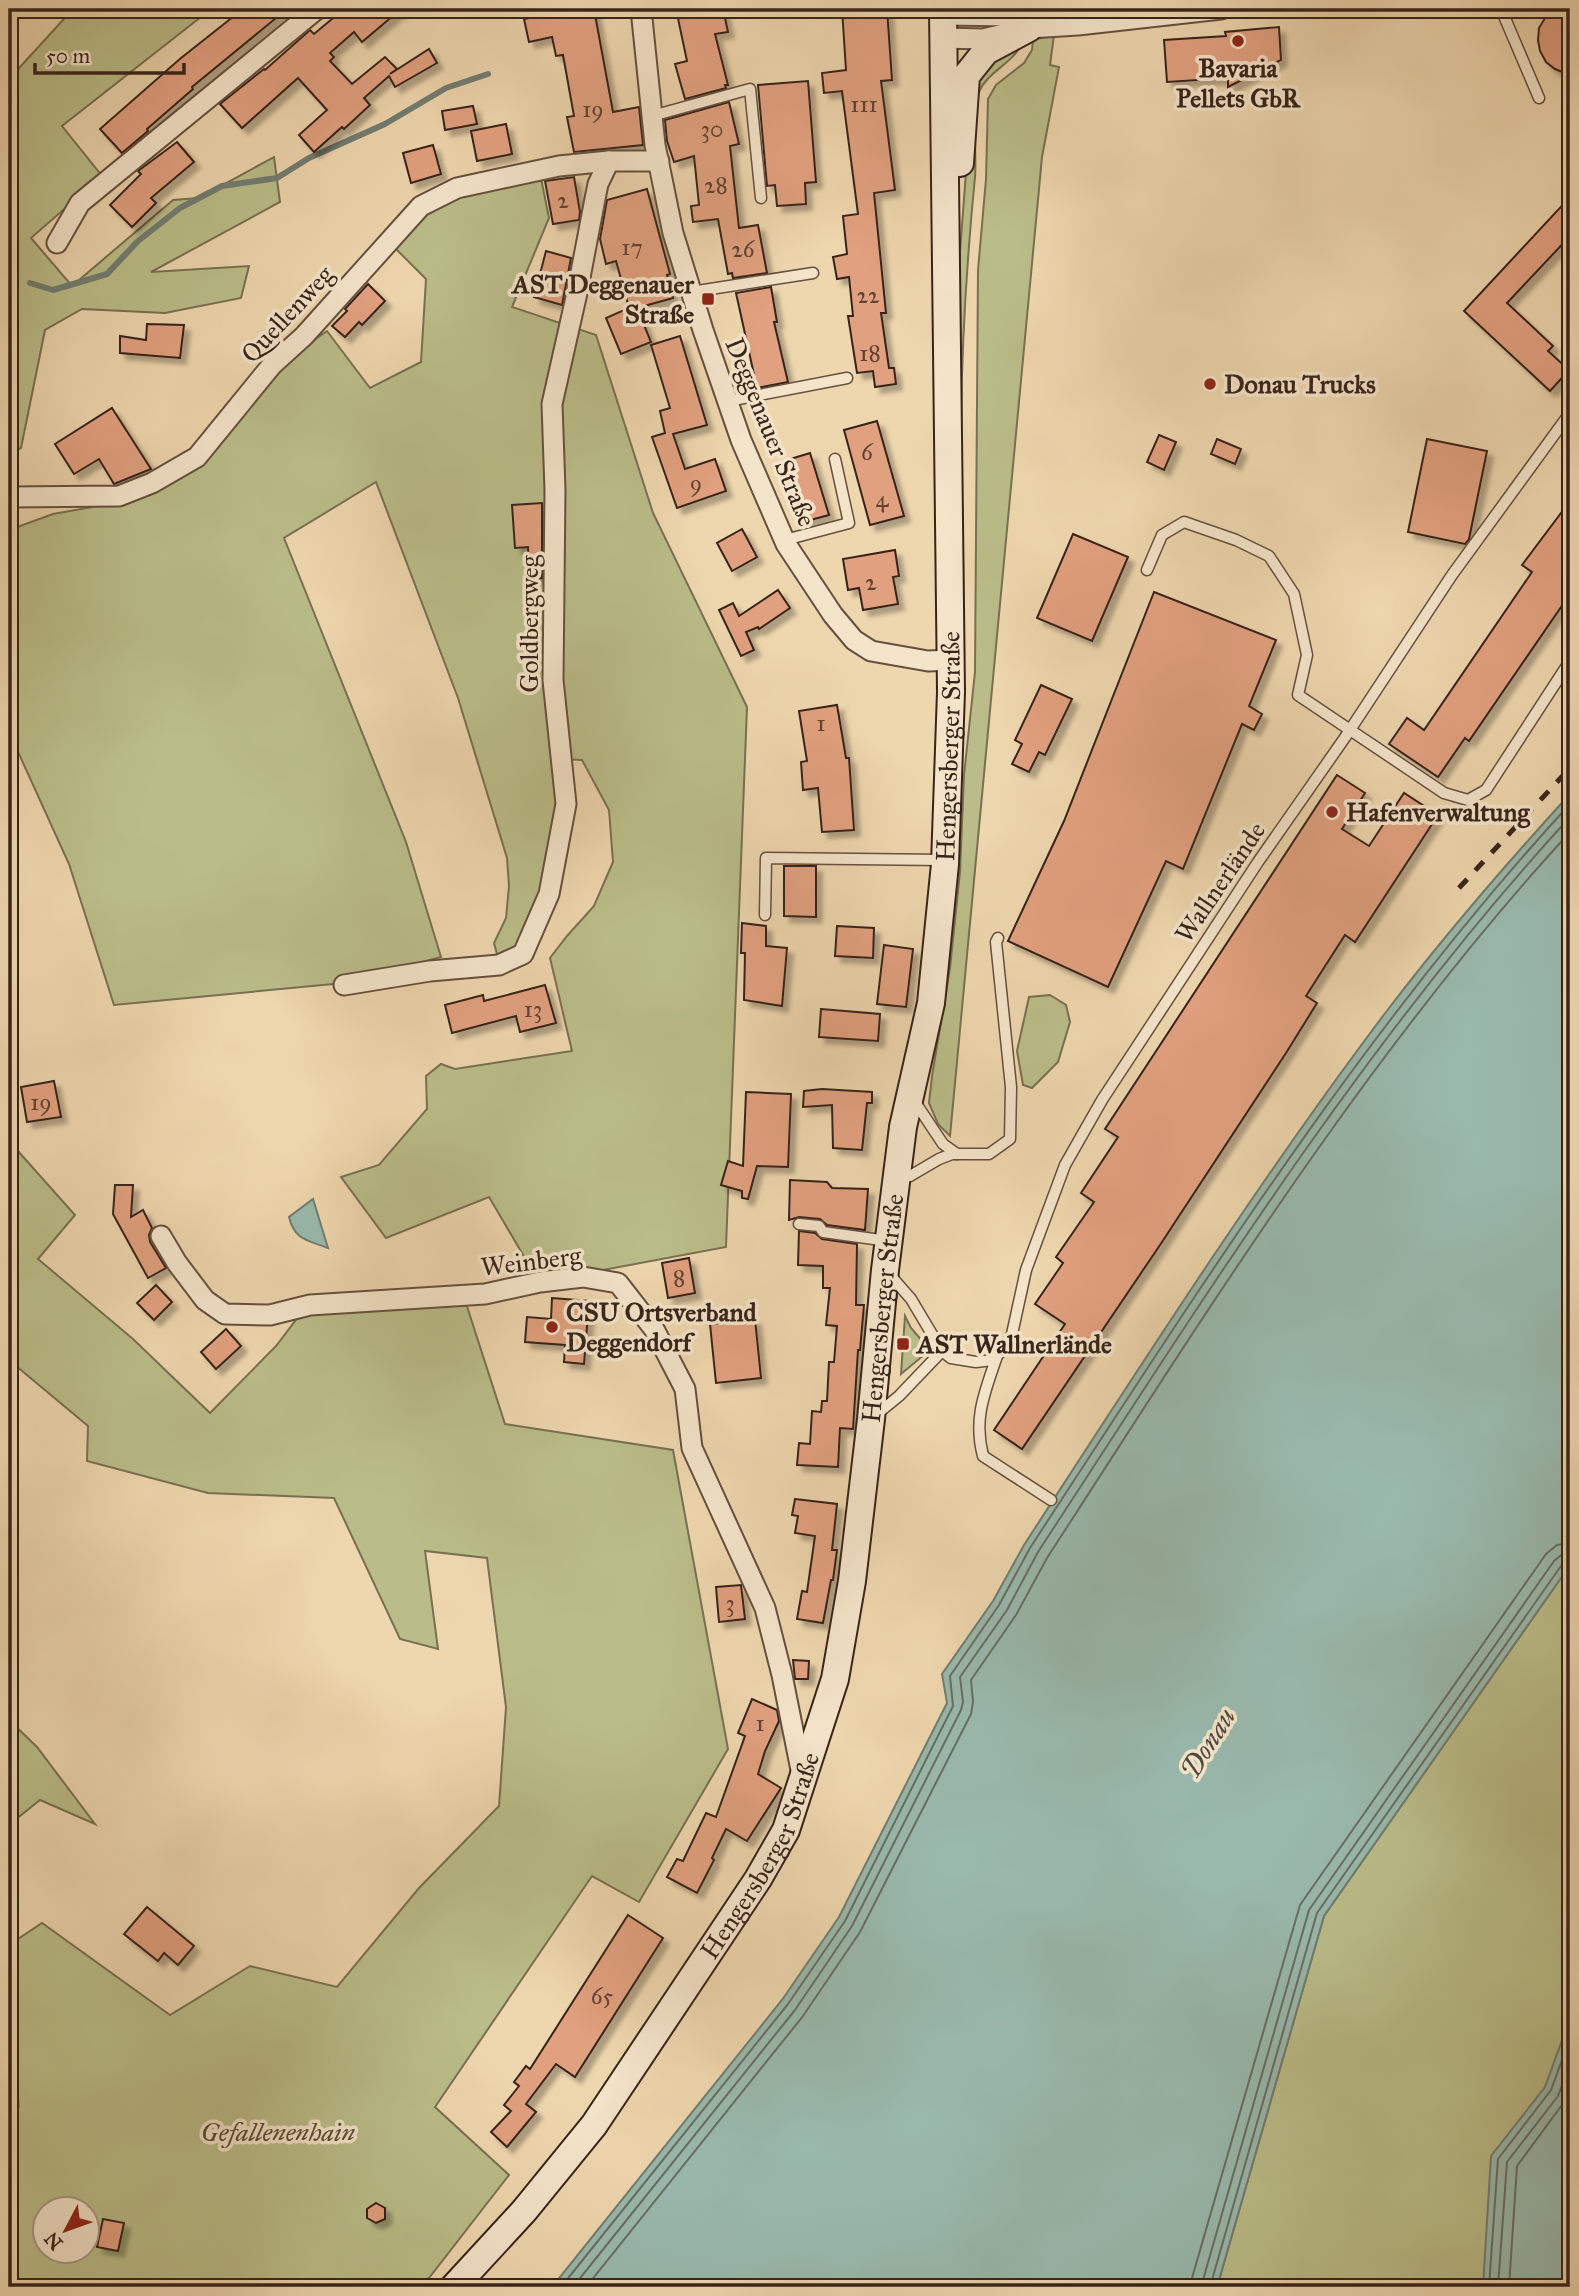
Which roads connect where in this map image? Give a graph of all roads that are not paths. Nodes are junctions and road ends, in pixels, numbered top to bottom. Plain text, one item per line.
1 (317, 9) edge
2 (640, 9) edge
3 (1221, 9) edge
4 (1501, 9) edge
5 (1144, 13) edge
6 (943, 21) edge
7 (1029, 28) junction
8 (1539, 98) dead end
9 (652, 116) junction
10 (608, 161) junction
11 (659, 161) junction
12 (761, 198) dead end
13 (945, 214) junction
14 (57, 243) dead end
15 (813, 272) dead end
16 (691, 292) junction
17 (847, 378) dead end
18 (728, 401) junction
19 (1570, 413) edge
20 (835, 459) dead end
21 (9, 497) edge
22 (785, 540) junction
23 (1147, 570) dead end
24 (951, 660) junction
25 (1570, 661) edge
26 (1350, 729) junction
27 (945, 860) junction
28 (765, 915) dead end
29 (998, 938) dead end
30 (344, 985) dead end
31 (910, 1096) junction
32 (957, 1154) junction
33 (897, 1178) junction
34 (799, 1224) dead end
35 (161, 1236) dead end
36 (889, 1241) junction
37 (885, 1270) junction
38 (943, 1351) junction
39 (997, 1356) junction
40 (871, 1419) junction
41 (1051, 1500) dead end
42 (803, 1781) junction
43 (9, 2030) edge
44 (9, 2127) edge
45 (454, 2287) edge

1 - 14 street
2 - 9 street, Deggenauer Straße
3 - 5 street
4 - 8 lane
5 - 7 street
6 - 7 street
6 - 13 main road, Hengersberger Straße
7 - 13 main road, Hengersberger Straße
9 - 11 street, Deggenauer Straße
9 - 12 lane
10 - 11 street
10 - 21 street, Quellenweg
10 - 30 street, Goldbergweg
11 - 16 street, Deggenauer Straße
13 - 24 main road, Hengersberger Straße
15 - 16 lane
16 - 18 street, Deggenauer Straße
17 - 18 lane
18 - 22 street, Deggenauer Straße
19 - 26 lane, Wallnerlände
20 - 22 lane
22 - 24 street, Deggenauer Straße
23 - 26 lane
24 - 27 main road, Hengersberger Straße
25 - 26 lane
26 - 39 lane, Wallnerlände
27 - 28 lane
27 - 31 main road, Hengersberger Straße
29 - 32 lane
31 - 32 lane
31 - 33 main road, Hengersberger Straße
32 - 33 lane
33 - 36 main road, Hengersberger Straße
34 - 36 lane
35 - 42 street, Weinberg
36 - 37 main road, Hengersberger Straße
37 - 38 lane
37 - 40 main road, Hengersberger Straße
38 - 39 lane
38 - 40 lane
39 - 41 lane, Wallnerlände
40 - 42 main road, Hengersberger Straße
42 - 45 main road, Hengersberger Straße
43 - 44 lane

